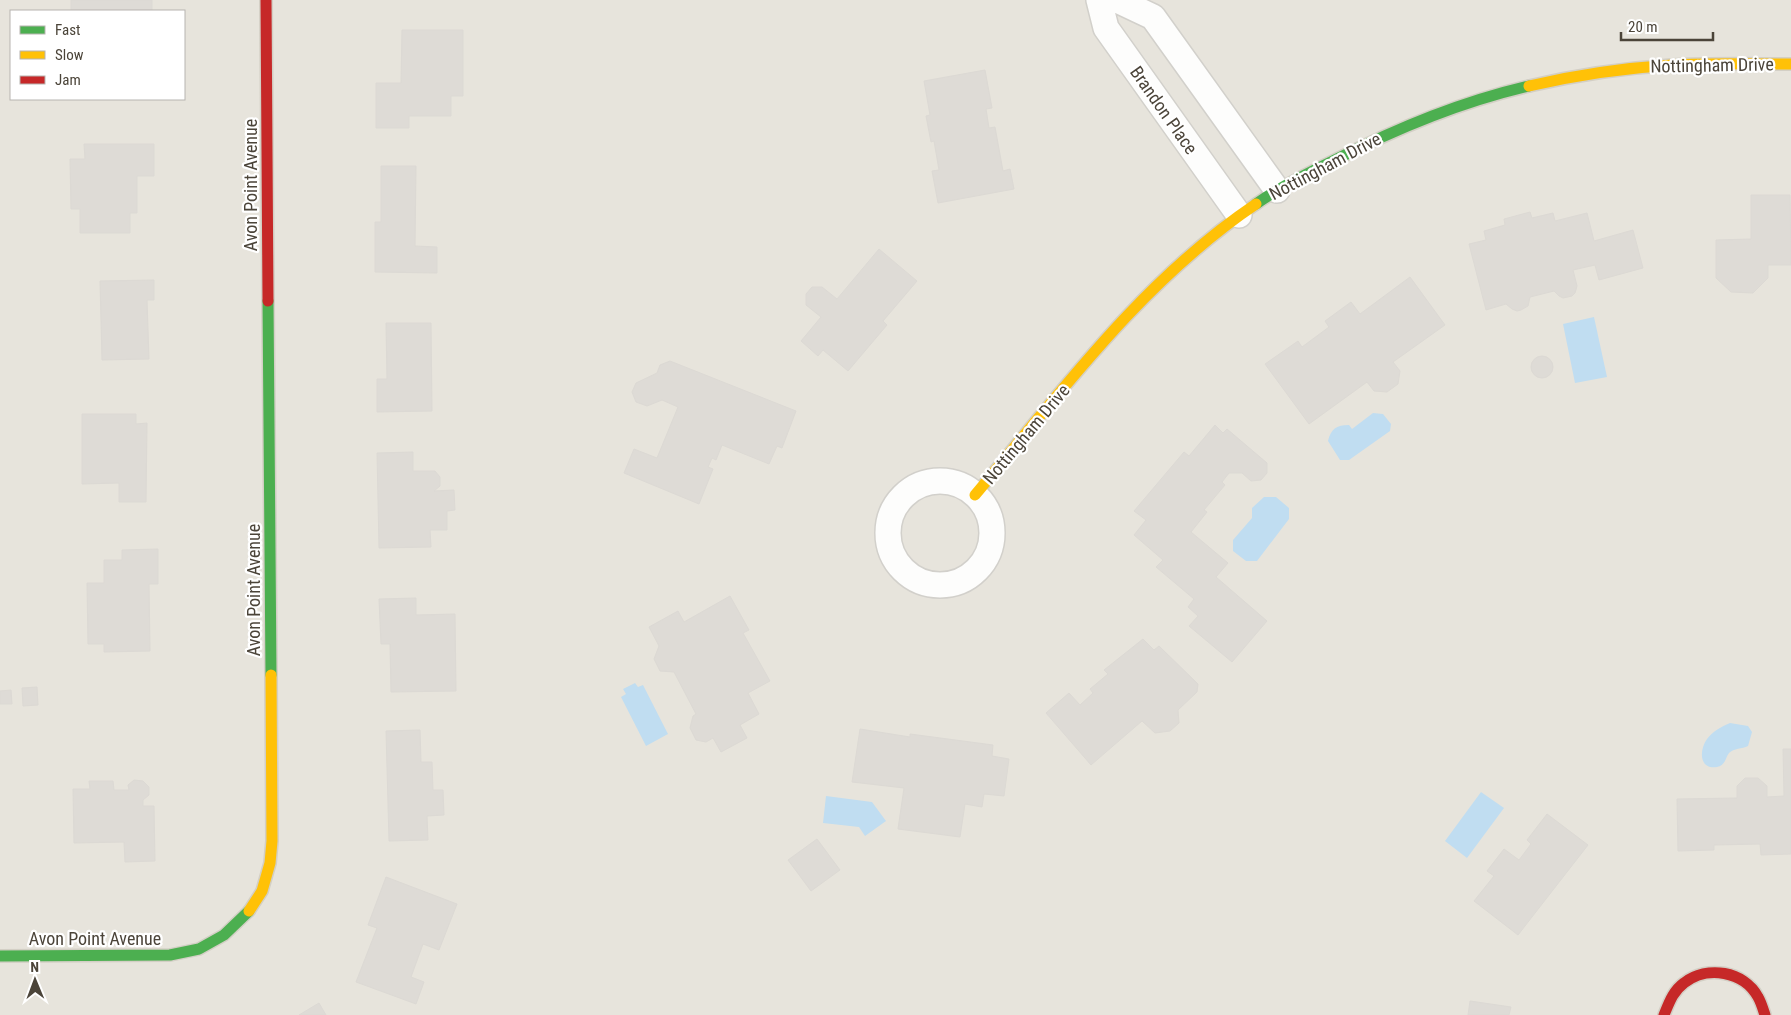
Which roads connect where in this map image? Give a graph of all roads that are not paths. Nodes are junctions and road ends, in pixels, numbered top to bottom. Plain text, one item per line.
1 (266, 0) edge
2 (1099, 0) edge
3 (1117, 0) edge
4 (1791, 64) edge
5 (1277, 190) junction
6 (1239, 215) junction
7 (975, 495) junction
8 (0, 956) edge
9 (1664, 1015) edge
10 (1765, 1015) edge

1 - 8 street, Avon Point Avenue
2 - 6 street, Brandon Place
3 - 5 street
4 - 5 street, Nottingham Drive
5 - 6 street, Nottingham Drive
6 - 7 street, Nottingham Drive
7 - 7 street, Nottingham Drive
9 - 10 street

